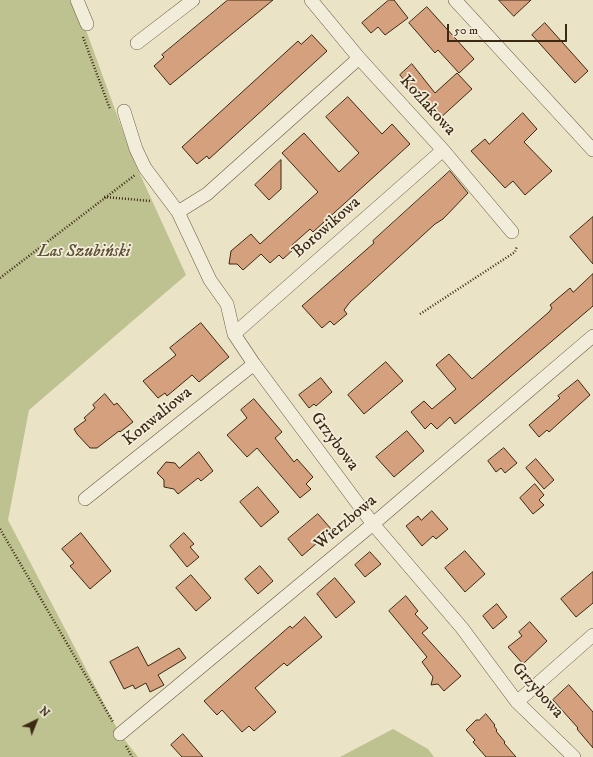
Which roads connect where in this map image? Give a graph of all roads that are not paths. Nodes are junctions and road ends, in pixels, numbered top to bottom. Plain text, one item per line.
1 (77, 0) edge
2 (192, 0) edge
3 (455, 0) edge
4 (315, 1) edge
5 (85, 18) road end
6 (137, 43) dead end
7 (359, 58) junction
8 (124, 111) dead end
9 (443, 150) junction
10 (593, 150) edge
11 (175, 207) junction
12 (512, 232) road end
13 (234, 334) junction
14 (593, 336) edge
15 (254, 364) junction
16 (85, 499) dead end
17 (373, 524) junction
18 (593, 635) edge
19 (517, 702) junction
20 (120, 734) road end
21 (574, 757) edge

1 - 5 street
2 - 6 street
3 - 10 street
4 - 7 street, Koźlakowa
7 - 9 street, Koźlakowa
7 - 11 street
8 - 11 street, Grzybowa
9 - 12 street, Koźlakowa
9 - 13 street, Borowikowa
11 - 13 street, Grzybowa
13 - 15 street, Grzybowa
14 - 17 street, Wierzbowa
15 - 16 street, Konwaliowa
15 - 17 street, Grzybowa
17 - 19 street, Grzybowa
17 - 20 street, Wierzbowa
18 - 19 street
19 - 21 street, Grzybowa

